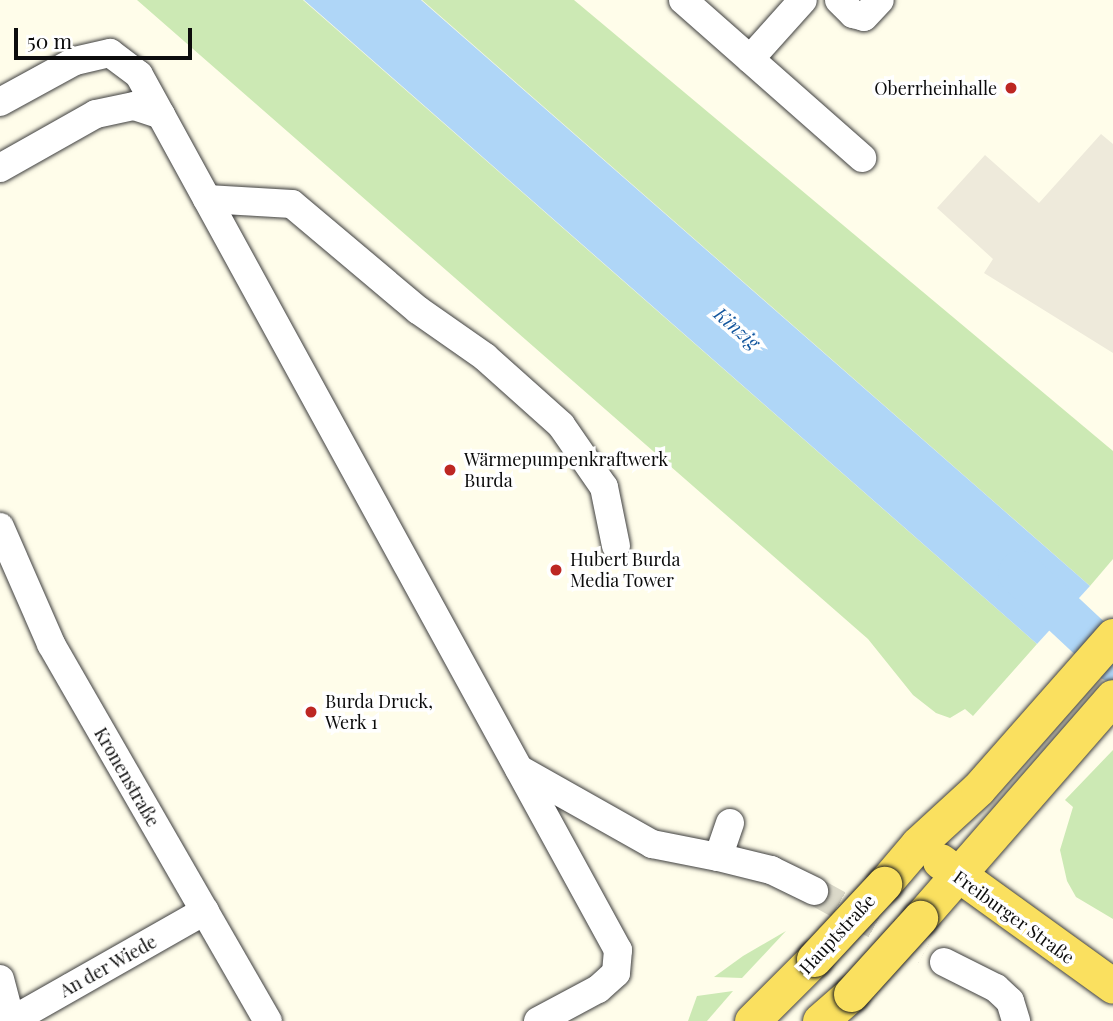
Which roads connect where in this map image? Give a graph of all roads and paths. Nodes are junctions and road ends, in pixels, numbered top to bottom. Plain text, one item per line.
1 (683, 0) edge
2 (803, 0) edge
3 (839, 0) edge
4 (880, 0) edge
5 (750, 59) junction
6 (0, 103) edge
7 (161, 115) junction
8 (862, 158) dead end
9 (0, 168) edge
10 (207, 199) junction
11 (0, 527) edge
12 (616, 546) dead end
13 (1113, 636) edge
14 (1113, 697) edge
15 (519, 769) junction
16 (730, 823) dead end
17 (918, 844) junction
18 (718, 857) junction
19 (959, 877) junction
20 (814, 891) tunnel mouth
21 (205, 911) junction
22 (944, 962) tunnel mouth
23 (0, 979) edge
24 (1113, 986) edge
25 (11, 1021) edge
26 (268, 1021) edge
27 (537, 1021) edge
28 (752, 1021) edge
29 (820, 1021) edge
30 (1016, 1021) edge

1 - 5 street
2 - 5 street
3 - 4 street
5 - 8 street
6 - 7 street
7 - 9 street
7 - 10 street
10 - 12 street
10 - 15 street
11 - 21 street, Kronenstraße
13 - 17 main road, Hauptstraße
14 - 19 main road
15 - 18 street
15 - 27 street
16 - 18 street
17 - 19 main road, Freiburger Straße
17 - 28 main road, Hauptstraße, bridge
18 - 20 street
19 - 24 main road, Freiburger Straße
19 - 29 main road, bridge
21 - 25 street, An der Wiede
21 - 26 street, Kronenstraße
22 - 30 street
23 - 25 street

